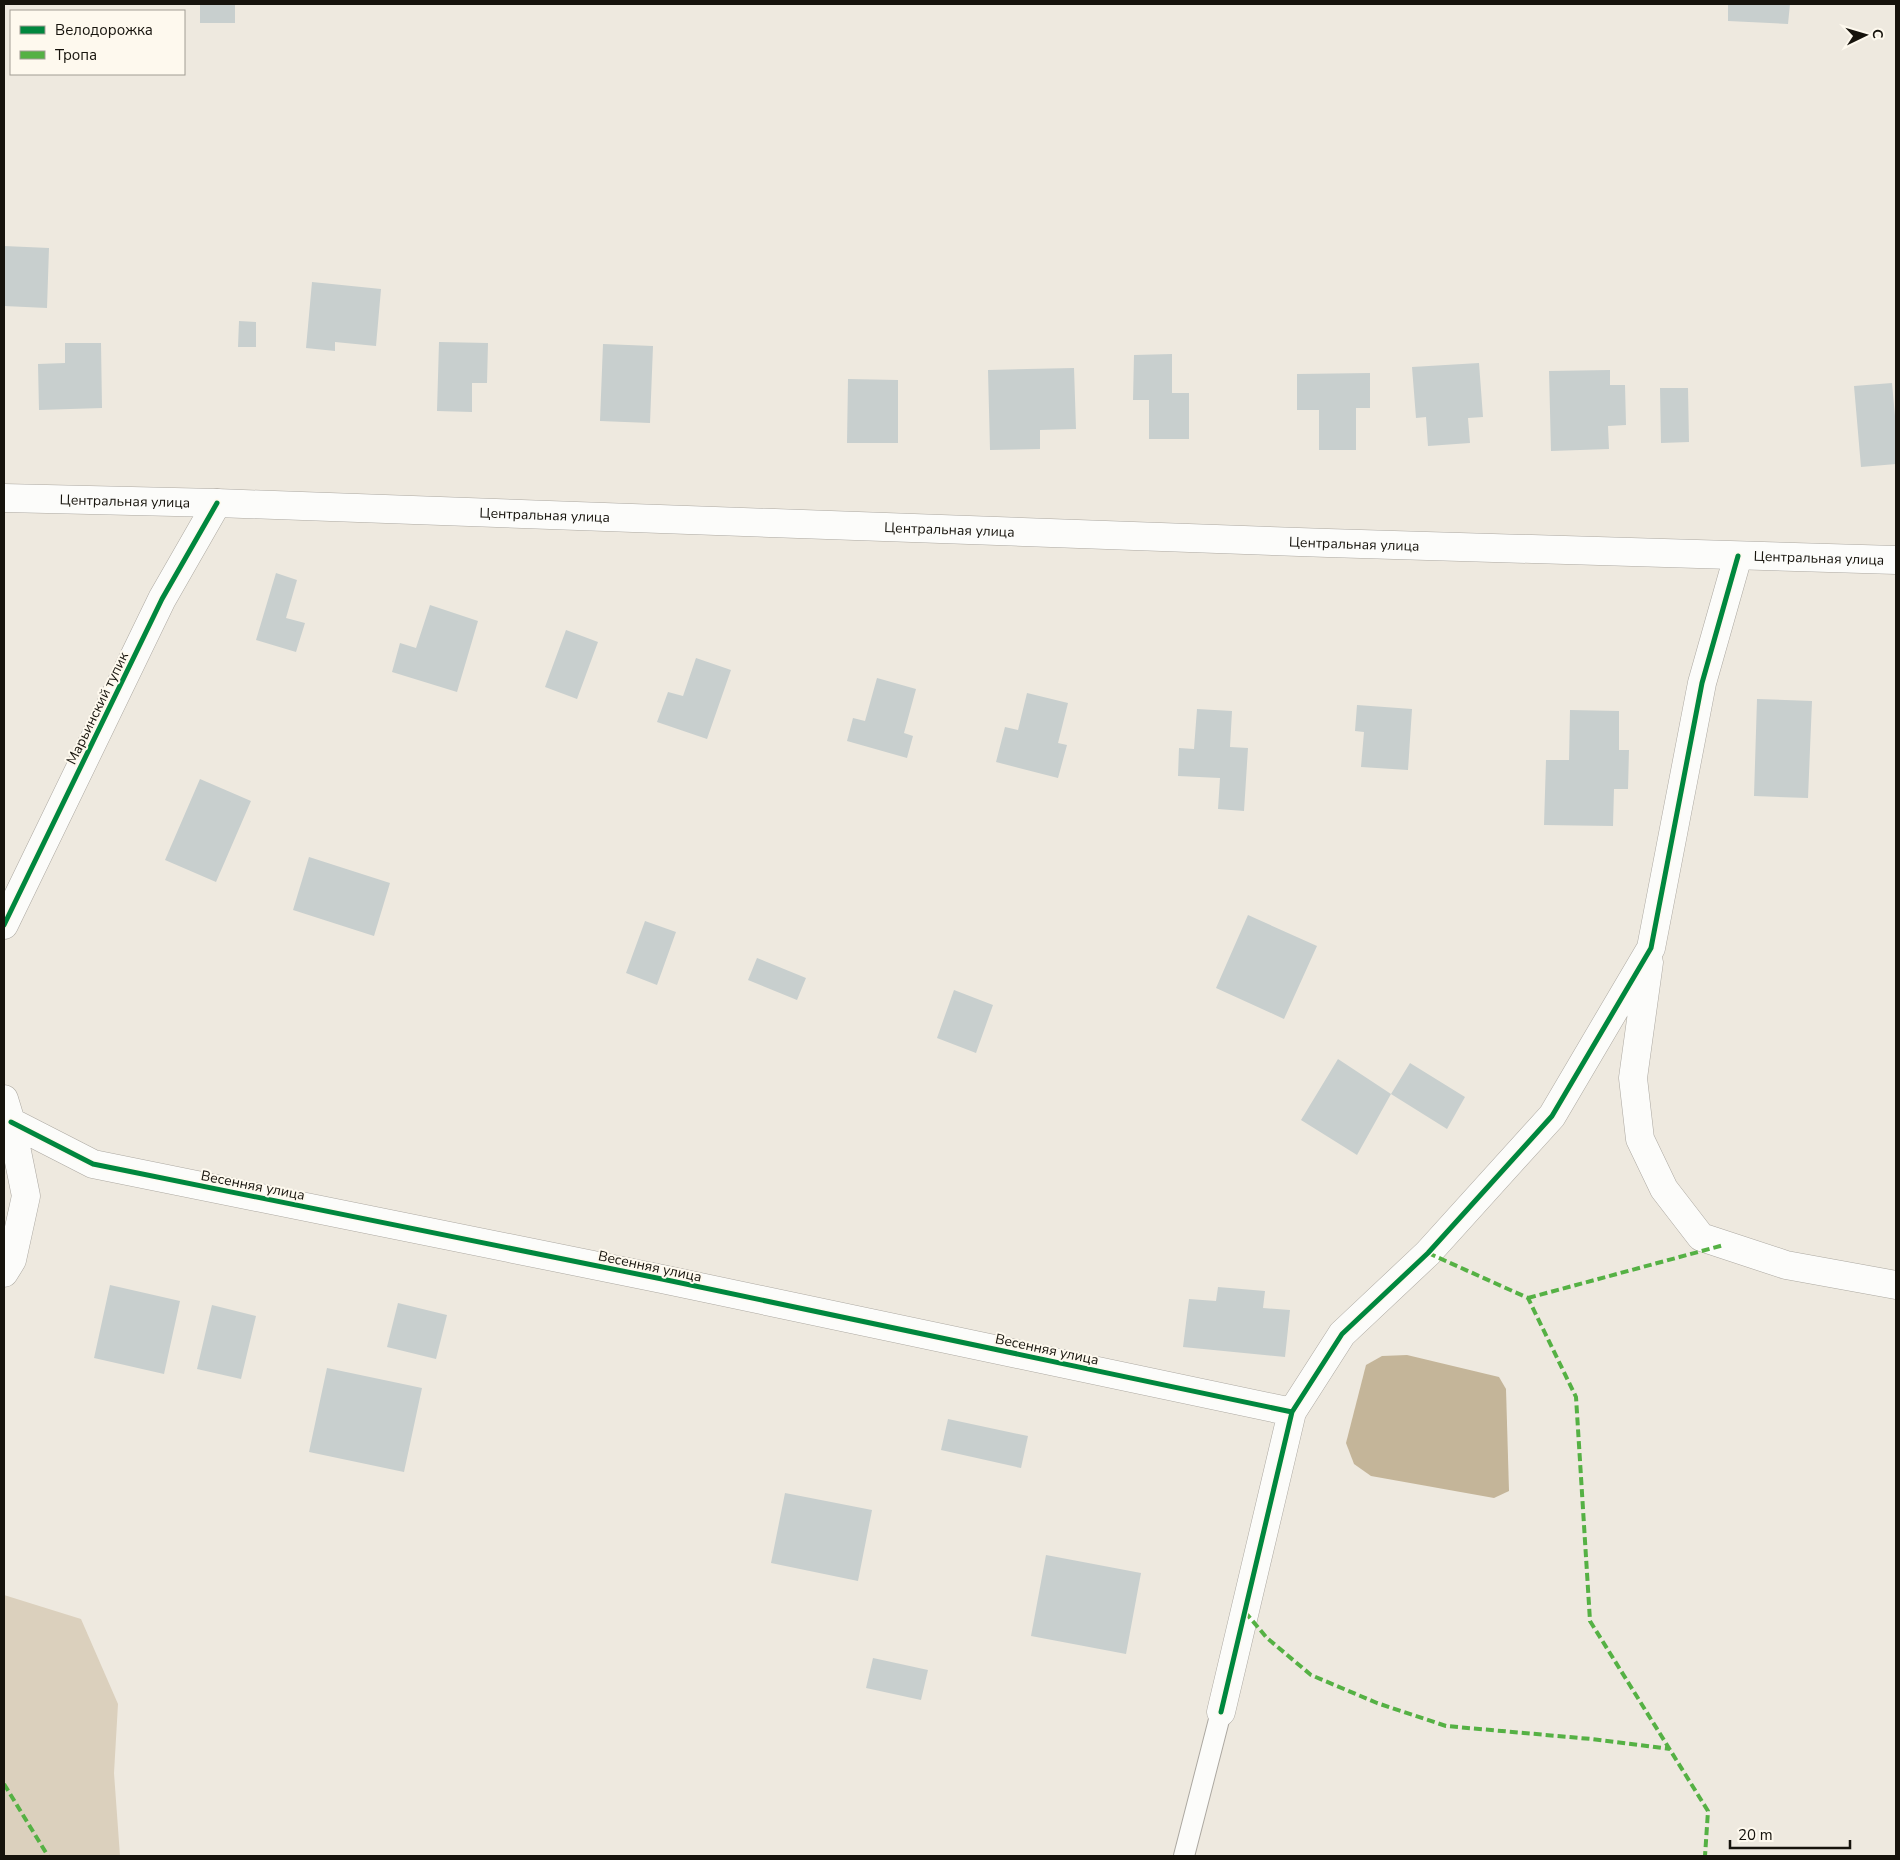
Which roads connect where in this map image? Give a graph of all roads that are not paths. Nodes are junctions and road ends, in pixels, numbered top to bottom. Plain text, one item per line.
1 (4, 498) edge
2 (217, 503) junction
3 (1738, 556) junction
4 (1896, 560) edge
5 (4, 925) edge
6 (1651, 948) junction
7 (8, 1111) edge
8 (4, 1273) edge
9 (1896, 1285) edge
10 (1292, 1412) junction
11 (1221, 1712) joint
12 (1184, 1856) edge

1 - 2 street, Центральная улица
2 - 3 street, Центральная улица
2 - 5 street, Марьинский тупик
3 - 4 street, Центральная улица
3 - 6 street
6 - 9 street
6 - 10 street
7 - 8 street
7 - 10 street, Весенняя улица
10 - 11 street
11 - 12 lane

